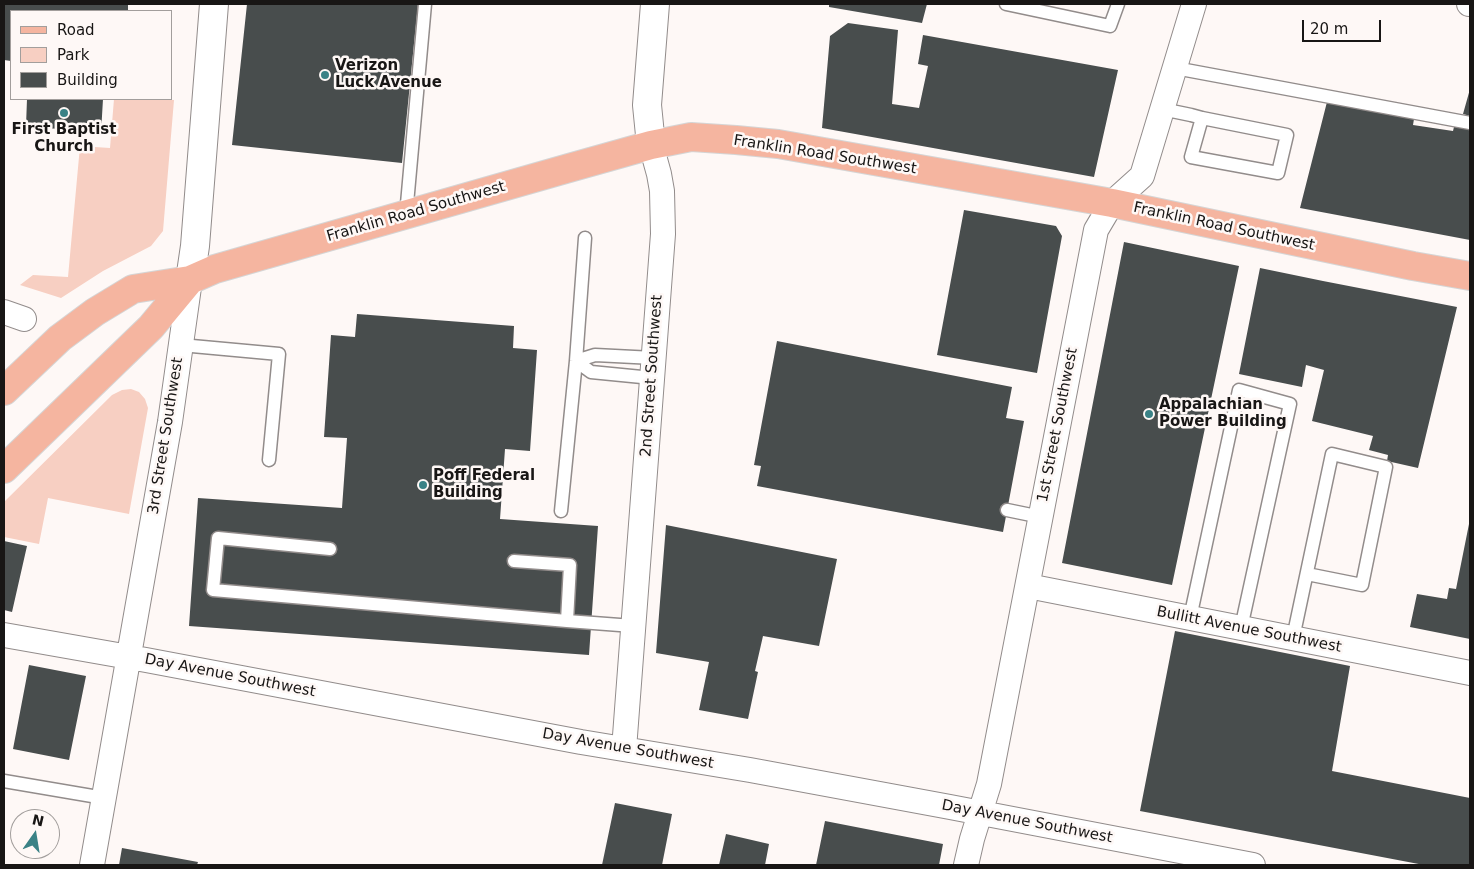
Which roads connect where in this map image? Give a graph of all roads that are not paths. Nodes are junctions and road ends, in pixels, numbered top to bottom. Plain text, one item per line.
1 (214, 4) edge
2 (425, 4) edge
3 (655, 4) edge
4 (1006, 4) edge
5 (1118, 4) edge
6 (1194, 4) edge
7 (1174, 68) junction
8 (1162, 109) junction
9 (1202, 118) junction
10 (1470, 123) edge
11 (651, 145) junction
12 (1112, 204) junction
13 (406, 215) junction
14 (585, 238) dead end
15 (1470, 276) edge
16 (190, 280) junction
17 (181, 344) junction
18 (576, 361) junction
19 (653, 368) junction
20 (4, 392) edge
21 (269, 460) dead end
22 (4, 469) edge
23 (1007, 510) dead end
24 (561, 511) dead end
25 (1041, 517) junction
26 (330, 549) dead end
27 (514, 561) dead end
28 (1307, 574) junction
29 (1028, 586) junction
30 (1190, 618) junction
31 (567, 621) junction
32 (633, 626) junction
33 (1241, 628) junction
34 (4, 635) edge
35 (1293, 638) junction
36 (129, 657) junction
37 (1470, 673) edge
38 (624, 749) junction
39 (4, 781) edge
40 (104, 798) junction
41 (981, 812) junction
42 (92, 865) edge
43 (966, 865) edge
44 (1253, 865) edge

1 - 16 street, 3rd Street Southwest
2 - 13 lane
3 - 11 street, 2nd Street Southwest
4 - 5 lane
6 - 7 street, 1st Street Southwest
7 - 8 street, 1st Street Southwest
7 - 10 lane
8 - 9 lane
8 - 12 street, 1st Street Southwest
9 - 9 lane
11 - 12 main road, Franklin Road Southwest
11 - 13 main road, Franklin Road Southwest
11 - 19 street, 2nd Street Southwest
12 - 15 main road, Franklin Road Southwest
12 - 25 street, 1st Street Southwest
13 - 16 main road, Franklin Road Southwest
14 - 18 lane
16 - 17 street, 3rd Street Southwest
16 - 20 main road, Franklin Road Southwest
16 - 22 main road, Franklin Road Southwest
17 - 21 lane
17 - 36 street, 3rd Street Southwest
18 - 19 lane
18 - 19 lane
18 - 24 lane
19 - 32 street, 2nd Street Southwest
23 - 25 lane
25 - 29 street, 1st Street Southwest
26 - 31 lane
27 - 31 lane
28 - 28 lane
28 - 35 lane
29 - 30 street, Bullitt Avenue Southwest
29 - 41 street, 1st Street Southwest
30 - 33 street, Bullitt Avenue Southwest
30 - 33 lane
31 - 32 lane
32 - 38 street, 2nd Street Southwest
33 - 35 street, Bullitt Avenue Southwest
34 - 36 street, Day Avenue Southwest
35 - 37 street, Bullitt Avenue Southwest
36 - 38 street, Day Avenue Southwest
36 - 40 street, 3rd Street Southwest
38 - 41 street, Day Avenue Southwest
39 - 40 lane
40 - 42 street, 3rd Street Southwest
41 - 43 street, 1st Street Southwest
41 - 44 street, Day Avenue Southwest

